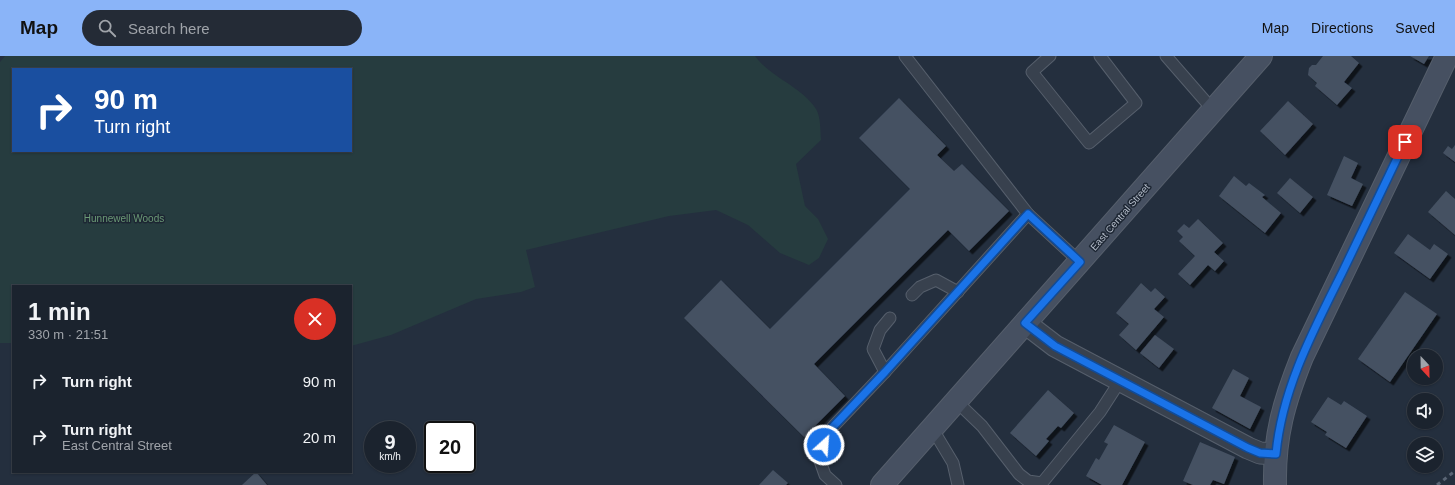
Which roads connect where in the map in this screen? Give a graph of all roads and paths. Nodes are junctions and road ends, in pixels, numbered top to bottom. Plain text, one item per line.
1 (905, 56) edge
2 (1050, 56) edge
3 (1100, 56) edge
4 (1166, 56) edge
5 (1261, 56) edge
6 (1447, 56) edge
7 (1213, 110) junction
8 (1028, 214) junction
9 (1080, 262) junction
10 (958, 292) junction
11 (912, 296) dead end
12 (890, 318) dead end
13 (1025, 323) junction
14 (885, 372) junction
15 (1120, 381) junction
16 (956, 401) junction
17 (932, 428) junction
18 (1276, 454) junction
19 (836, 485) edge
20 (882, 485) edge
21 (958, 485) edge
22 (1275, 485) edge

1 - 8 lane
2 - 3 lane
4 - 7 lane
5 - 7 main road, East Central Street
6 - 18 main road
7 - 9 main road, East Central Street
8 - 9 lane
8 - 10 lane
9 - 13 main road, East Central Street
10 - 11 lane
10 - 14 lane
12 - 14 lane
13 - 15 street
13 - 16 main road, East Central Street
14 - 19 lane
15 - 16 lane
15 - 18 street
16 - 17 main road, East Central Street
17 - 20 main road, East Central Street
17 - 21 lane
18 - 22 main road

